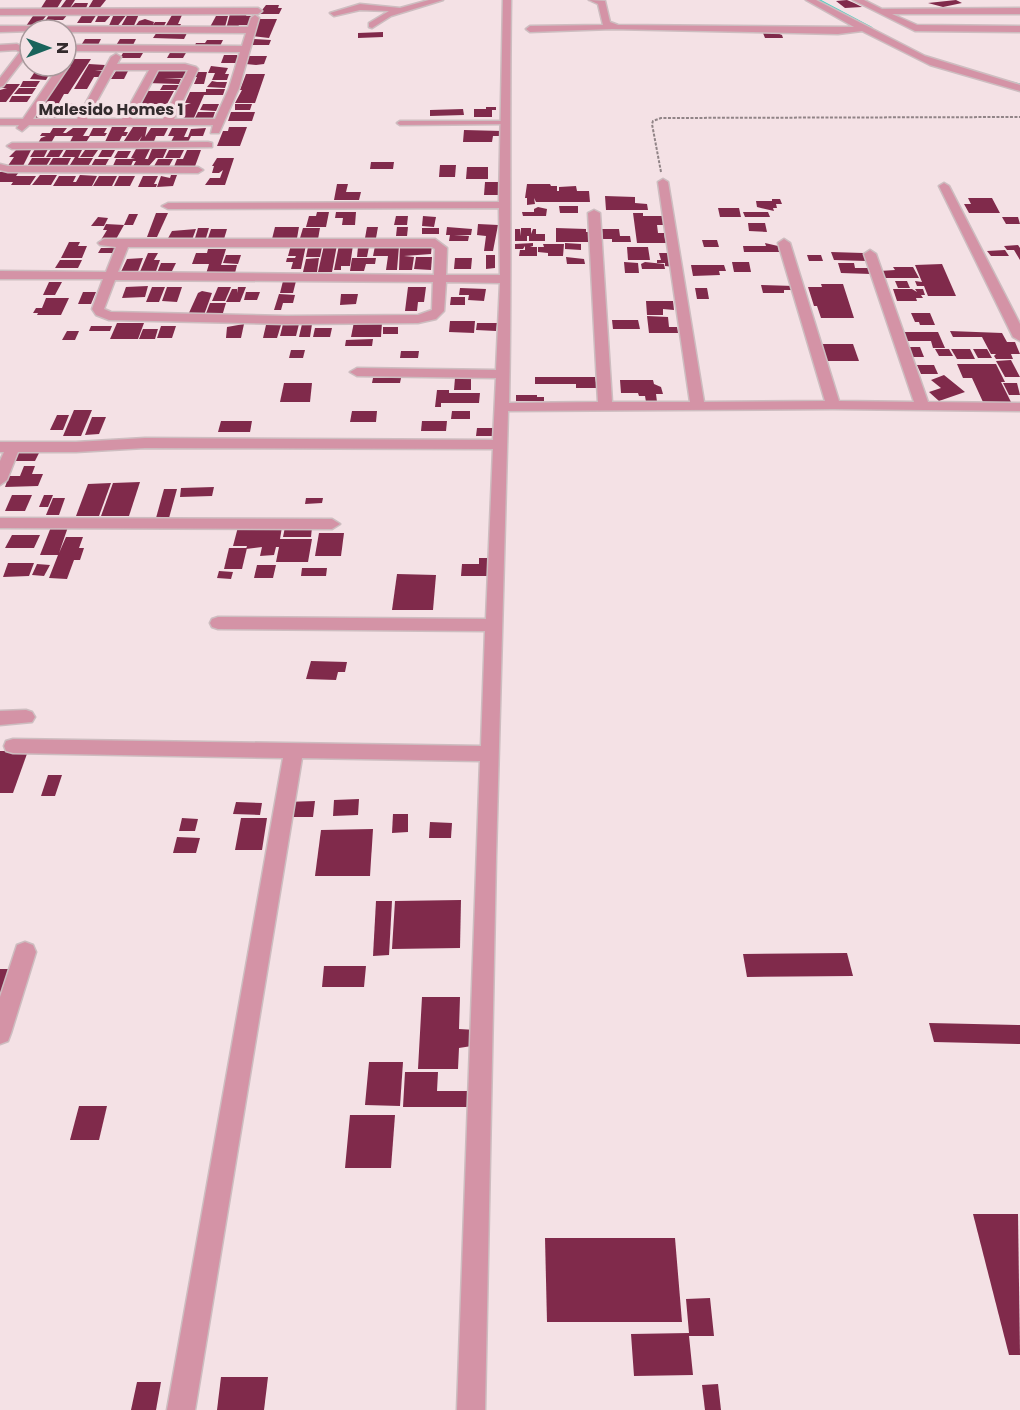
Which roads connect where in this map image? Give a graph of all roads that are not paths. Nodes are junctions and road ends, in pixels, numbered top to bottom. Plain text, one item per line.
1 (44, 0) edge
2 (262, 0) edge
3 (439, 0) edge
4 (507, 0) edge
5 (593, 0) edge
6 (810, 0) edge
7 (857, 0) edge
8 (909, 0) edge
9 (962, 0) edge
10 (401, 9) junction
11 (880, 10) junction
12 (930, 10) junction
13 (984, 10) junction
14 (1020, 10) edge
15 (258, 11) junction
16 (0, 12) edge
17 (36, 12) junction
18 (334, 13) dead end
19 (31, 18) edge
20 (372, 25) dead end
21 (611, 27) junction
22 (861, 28) junction
23 (0, 29) edge
24 (18, 29) edge
25 (78, 29) edge
26 (530, 29) dead end
27 (1020, 29) edge
28 (251, 30) junction
29 (78, 46) edge
30 (0, 48) edge
31 (121, 48) junction
32 (246, 49) junction
33 (110, 67) junction
34 (155, 67) junction
35 (56, 78) edge
36 (0, 84) edge
37 (1020, 88) edge
38 (0, 122) edge
39 (26, 122) junction
40 (80, 122) junction
41 (125, 122) junction
42 (167, 122) junction
43 (220, 122) junction
44 (400, 123) dead end
45 (505, 123) junction
46 (12, 146) junction
47 (202, 162) junction
48 (0, 165) edge
49 (663, 182) road end
50 (944, 186) dead end
51 (505, 205) junction
52 (168, 206) dead end
53 (594, 213) dead end
54 (104, 243) dead end
55 (784, 243) dead end
56 (123, 244) junction
57 (870, 254) dead end
58 (0, 275) edge
59 (110, 275) junction
60 (441, 279) junction
61 (506, 279) junction
62 (1020, 337) edge
63 (357, 372) dead end
64 (503, 374) junction
65 (833, 405) junction
66 (605, 406) junction
67 (698, 406) junction
68 (922, 406) junction
69 (501, 407) junction
70 (1020, 407) edge
71 (500, 445) junction
72 (6, 447) edge
73 (0, 480) edge
74 (0, 523) edge
75 (332, 524) dead end
76 (218, 623) dead end
77 (494, 625) junction
78 (26, 717) dead end
79 (0, 718) edge
80 (13, 746) dead end
81 (294, 751) junction
82 (489, 754) junction
83 (25, 952) dead end
84 (0, 1033) edge
85 (181, 1410) edge
86 (471, 1410) edge

1 - 17 street
2 - 15 street
3 - 10 street
4 - 45 street
5 - 21 street
6 - 22 street
7 - 11 street
8 - 12 street
9 - 13 street
10 - 18 street
10 - 20 street
11 - 12 street
11 - 27 street
12 - 13 street
13 - 14 street
15 - 17 street
15 - 28 street
16 - 17 street
17 - 19 street
21 - 22 street
21 - 26 street
22 - 37 street
23 - 24 street
25 - 28 street
28 - 32 street
29 - 31 street
30 - 36 street
31 - 32 street
31 - 33 street
32 - 43 street
33 - 34 street
33 - 40 street
34 - 41 street
34 - 42 street
35 - 39 street
38 - 39 street
39 - 40 street
39 - 46 street
40 - 41 street
41 - 42 street
42 - 43 street
43 - 47 street
44 - 45 lane
45 - 51 street
46 - 47 street
46 - 48 street
47 - 48 street
49 - 67 street
50 - 62 street
51 - 52 street
51 - 61 street
53 - 66 street
54 - 56 street
55 - 65 street
56 - 59 street
56 - 60 street
57 - 68 street
58 - 59 street
59 - 60 street
59 - 60 street
60 - 61 street
61 - 64 street
63 - 64 street
64 - 69 street
65 - 67 street
65 - 68 street
66 - 67 street
66 - 69 street
68 - 70 street
69 - 71 street
71 - 72 street
71 - 77 street
72 - 73 street
74 - 75 street
76 - 77 street
77 - 82 street
78 - 79 street
80 - 81 street
81 - 82 street
81 - 85 street
82 - 86 street
83 - 84 street

